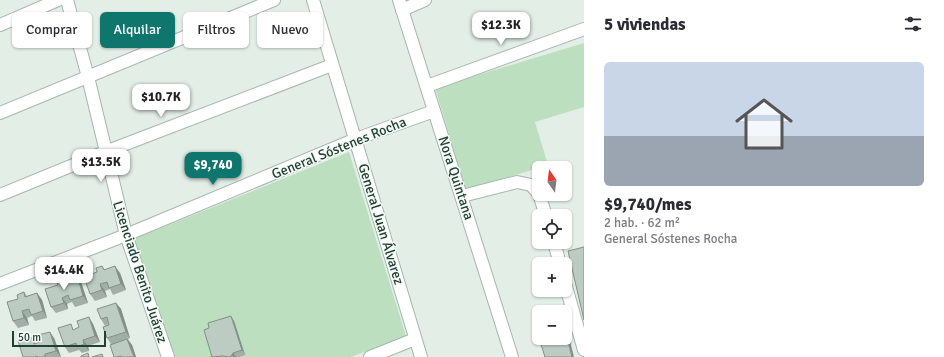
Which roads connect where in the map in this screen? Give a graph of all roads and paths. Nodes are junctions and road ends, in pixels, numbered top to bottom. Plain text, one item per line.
1 (58, 0) edge
2 (67, 0) edge
3 (274, 0) edge
4 (313, 0) edge
5 (425, 0) edge
6 (400, 5) edge
7 (0, 25) edge
8 (584, 29) edge
9 (332, 65) junction
10 (88, 77) junction
11 (427, 86) junction
12 (434, 111) junction
13 (0, 112) edge
14 (356, 139) junction
15 (105, 152) junction
16 (532, 189) edge
17 (0, 195) edge
18 (462, 196) junction
19 (126, 235) junction
20 (0, 284) edge
21 (569, 297) edge
22 (415, 339) junction
23 (584, 350) edge
24 (168, 357) edge
25 (370, 357) edge
26 (421, 357) edge
27 (512, 357) edge

1 - 7 street
2 - 10 street, Licenciado Benito Juárez
3 - 10 street
4 - 9 street, General Juan Álvarez
5 - 6 street
6 - 11 street, Nora Quintana
8 - 11 street
9 - 14 street, General Juan Álvarez
9 - 15 street
10 - 13 street
10 - 15 street, Licenciado Benito Juárez
11 - 12 street, Nora Quintana
12 - 14 street, General Sóstenes Rocha
12 - 18 street, Nora Quintana
14 - 19 street, General Sóstenes Rocha
14 - 22 street, General Juan Álvarez
15 - 17 street
15 - 19 street, Licenciado Benito Juárez
16 - 18 street
18 - 27 street, Nora Quintana
19 - 20 street, General Sóstenes Rocha
19 - 24 street, Licenciado Benito Juárez
21 - 23 street
22 - 25 street
22 - 26 street, General Juan Álvarez

